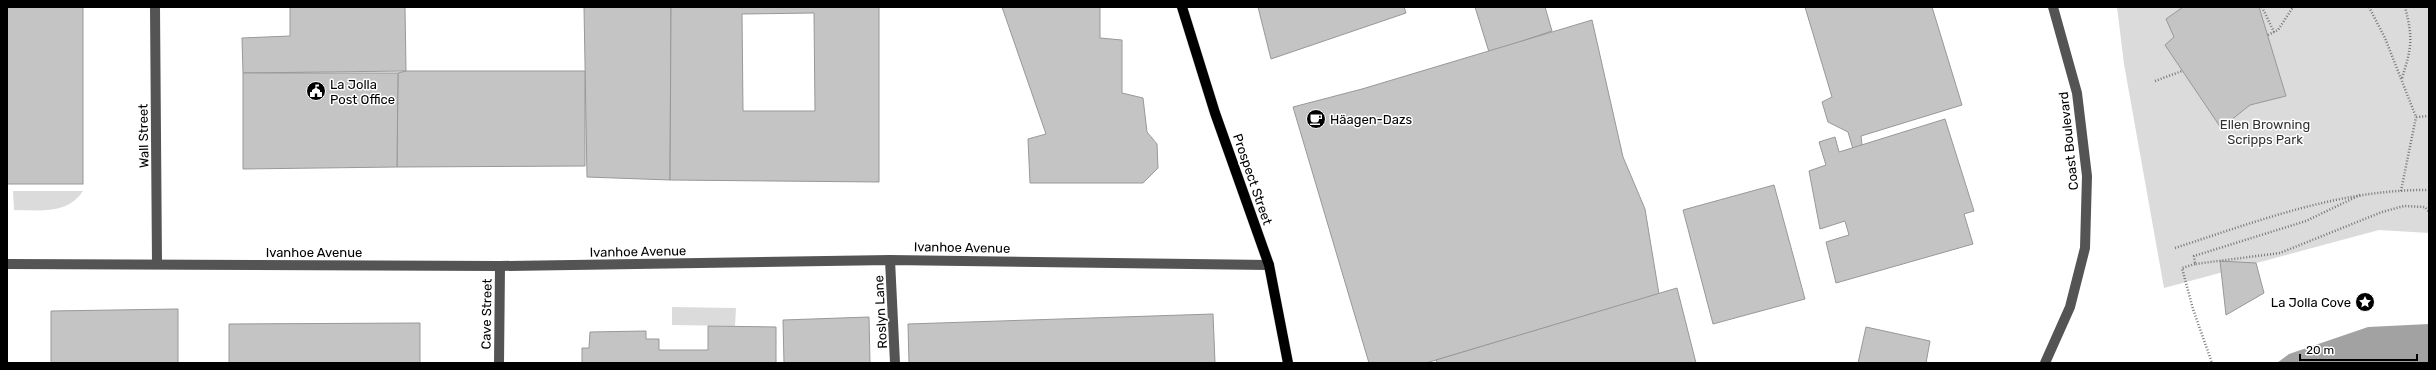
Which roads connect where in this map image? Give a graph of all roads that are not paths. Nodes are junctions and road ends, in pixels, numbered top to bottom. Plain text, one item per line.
1 (155, 7) edge
2 (1182, 7) edge
3 (2053, 7) edge
4 (890, 260) junction
5 (7, 264) edge
6 (157, 264) junction
7 (1269, 265) junction
8 (500, 266) junction
9 (499, 363) edge
10 (895, 363) edge
11 (1288, 363) edge
12 (2045, 363) edge

1 - 6 street, Wall Street
2 - 7 main road, Prospect Street
3 - 12 street, Coast Boulevard
4 - 7 street, Ivanhoe Avenue
4 - 8 street, Ivanhoe Avenue
4 - 10 street, Roslyn Lane
5 - 6 street, Ivanhoe Avenue
6 - 8 street, Ivanhoe Avenue
7 - 11 main road, Prospect Street
8 - 9 street, Cave Street

